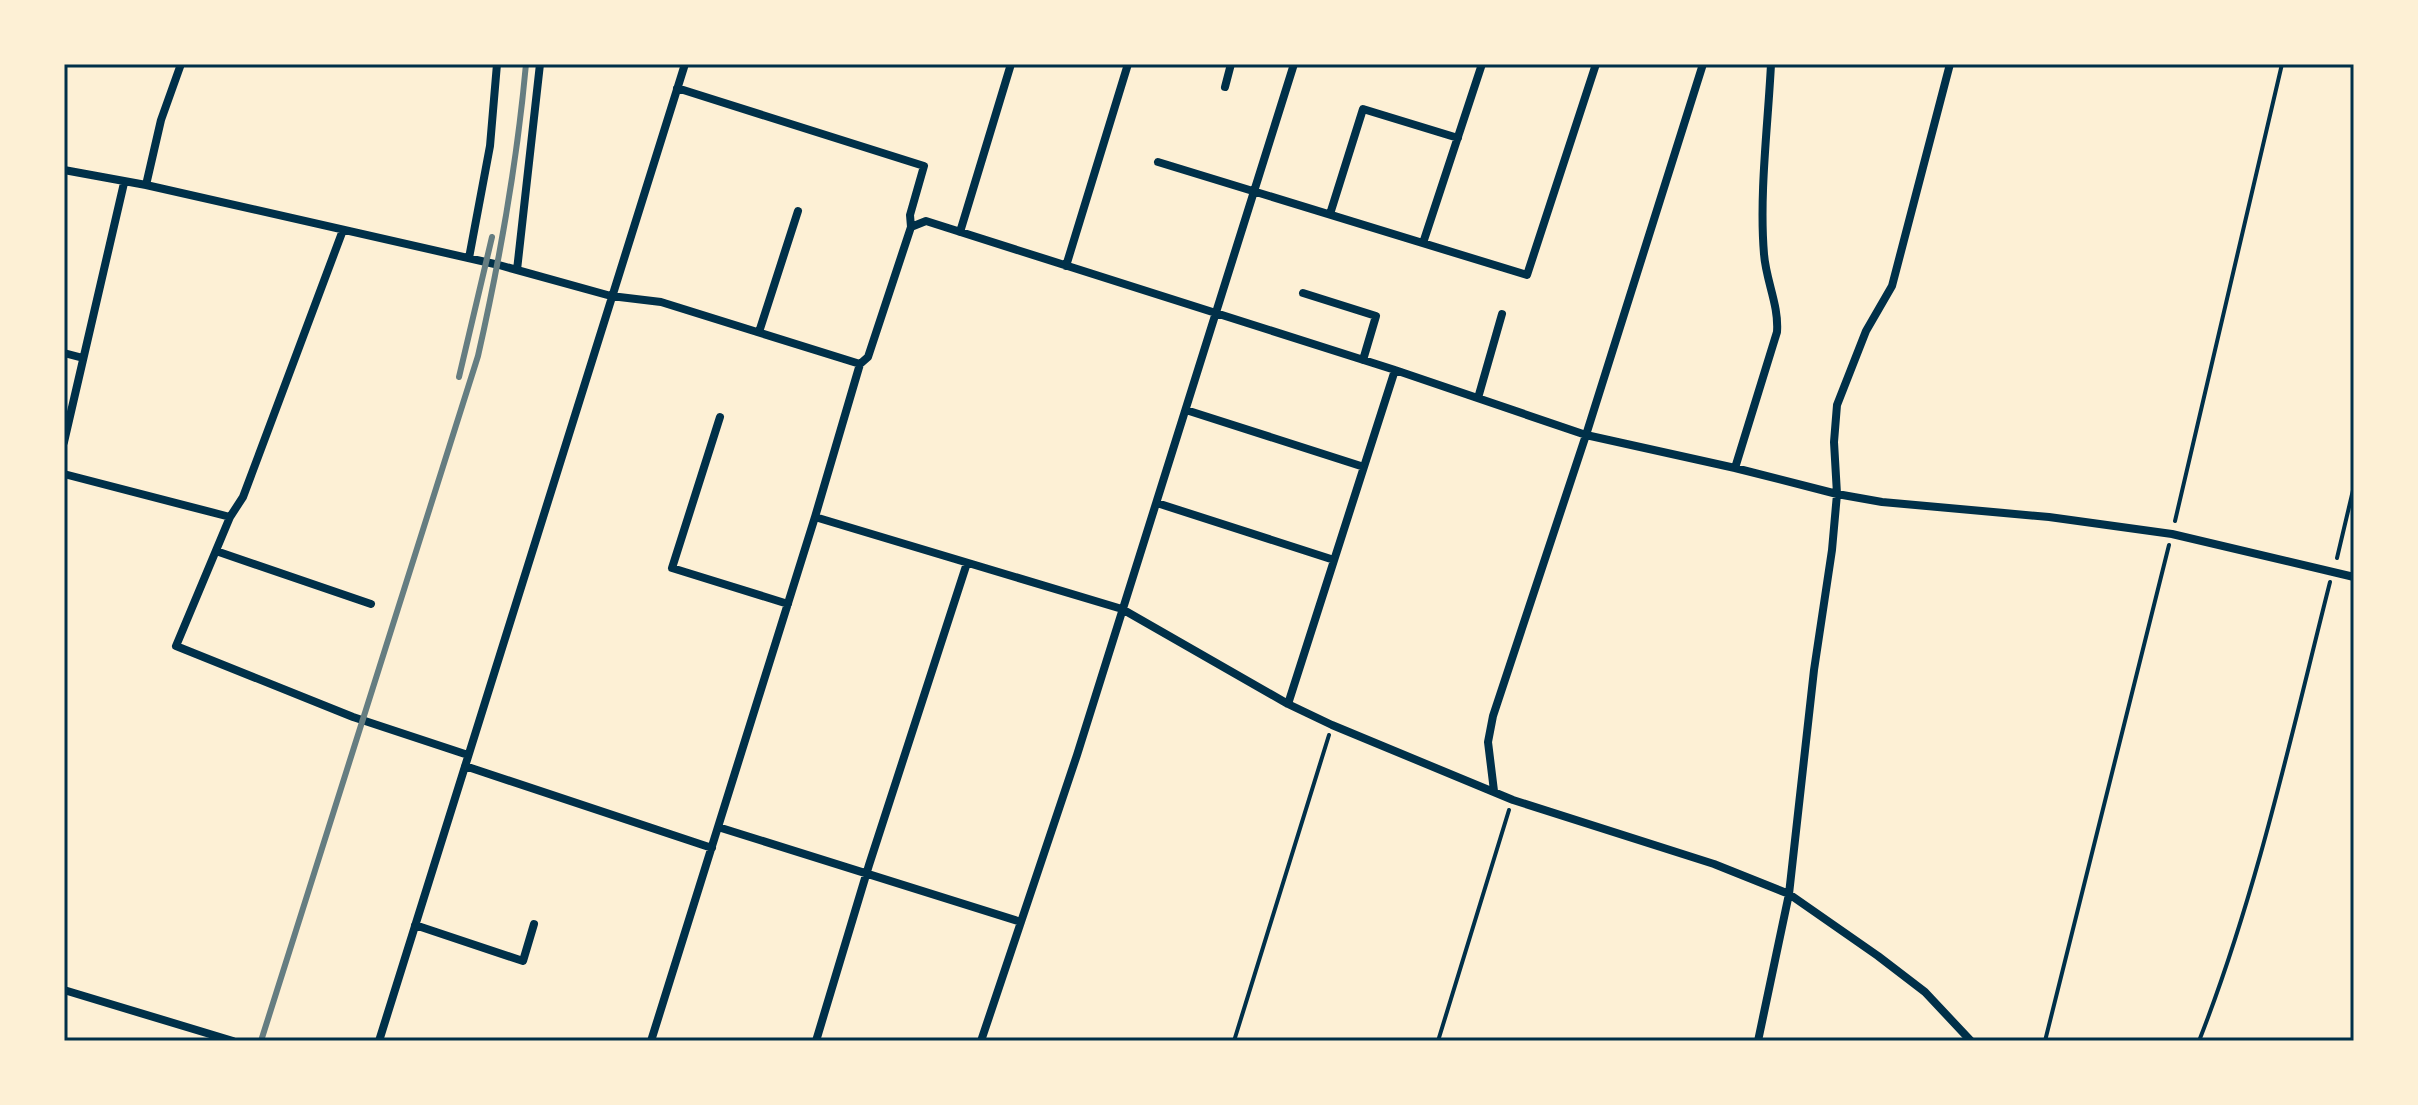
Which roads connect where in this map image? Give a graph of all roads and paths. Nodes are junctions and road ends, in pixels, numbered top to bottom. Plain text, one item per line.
1 (181, 64) edge
2 (497, 64) edge
3 (540, 64) edge
4 (685, 64) edge
5 (1011, 64) edge
6 (1128, 64) edge
7 (1231, 64) edge
8 (1294, 64) edge
9 (1482, 64) edge
10 (1596, 64) edge
11 (1703, 64) edge
12 (1771, 64) edge
13 (1950, 64) edge
14 (2282, 64) edge
15 (1225, 87) dead end
16 (677, 88) junction
17 (1458, 138) junction
18 (1158, 162) dead end
19 (64, 170) edge
20 (124, 183) junction
21 (146, 185) junction
22 (1255, 191) junction
23 (798, 211) dead end
24 (1330, 214) junction
25 (911, 227) junction
26 (343, 230) junction
27 (960, 232) junction
28 (1423, 243) junction
29 (469, 258) junction
30 (1066, 266) junction
31 (517, 270) junction
32 (1303, 293) dead end
33 (611, 296) junction
34 (1217, 314) junction
35 (1502, 314) dead end
36 (759, 332) junction
37 (64, 353) edge
38 (83, 358) junction
39 (1363, 360) junction
40 (860, 364) junction
41 (1395, 370) junction
42 (1478, 398) junction
43 (1186, 410) junction
44 (720, 417) dead end
45 (1586, 435) junction
46 (64, 442) edge
47 (1364, 467) junction
48 (1735, 468) junction
49 (64, 474) edge
50 (2354, 486) edge
51 (1837, 494) junction
52 (1157, 503) junction
53 (230, 517) junction
54 (815, 517) junction
55 (2172, 534) junction
56 (216, 551) junction
57 (1334, 560) junction
58 (967, 563) junction
59 (2333, 572) junction
60 (2354, 577) edge
61 (371, 604) dead end
62 (788, 604) junction
63 (1122, 609) junction
64 (1288, 704) junction
65 (1332, 725) junction
66 (468, 755) junction
67 (465, 766) junction
68 (1494, 791) junction
69 (1513, 800) junction
70 (718, 827) junction
71 (712, 848) junction
72 (867, 873) junction
73 (1789, 894) junction
74 (1021, 922) junction
75 (534, 924) dead end
76 (415, 925) junction
77 (64, 990) edge
78 (233, 1041) edge
79 (379, 1041) edge
80 (651, 1041) edge
81 (816, 1041) edge
82 (981, 1041) edge
83 (1234, 1041) edge
84 (1438, 1041) edge
85 (1758, 1041) edge
86 (1971, 1041) edge
87 (2045, 1041) edge
88 (2199, 1041) edge

1 - 21 street
2 - 29 street
3 - 31 street
4 - 16 street
5 - 27 street
6 - 30 street
7 - 15 street
8 - 22 street
9 - 17 street
10 - 28 street
11 - 45 street
12 - 48 street
13 - 51 street
14 - 55 path
16 - 25 street
16 - 33 street
17 - 24 street
17 - 28 street
18 - 22 street
19 - 20 street
20 - 21 street
20 - 38 street
21 - 26 street
22 - 24 street
22 - 34 street
23 - 36 street
24 - 28 street
25 - 27 street
25 - 40 street
26 - 29 street
26 - 53 street
27 - 30 street
29 - 31 street
30 - 34 street
31 - 33 street
32 - 39 street
33 - 36 street
33 - 66 street
34 - 39 street
34 - 43 street
35 - 42 street
36 - 40 street
37 - 38 street
38 - 46 street
39 - 41 street
40 - 54 street
41 - 42 street
41 - 47 street
42 - 45 street
43 - 47 street
43 - 52 street
44 - 62 street
45 - 48 street
45 - 68 street
47 - 57 street
48 - 51 street
49 - 53 street
50 - 59 path
51 - 55 street
51 - 73 street
52 - 57 street
52 - 63 street
53 - 56 street
54 - 58 street
54 - 62 street
55 - 59 street
55 - 87 path
56 - 61 street
56 - 66 street
57 - 64 street
58 - 63 street
58 - 72 street
59 - 60 street
59 - 88 path
62 - 70 street
63 - 64 street
63 - 74 street
64 - 65 street
65 - 68 street
65 - 83 path
66 - 67 street
67 - 71 street
67 - 76 street
68 - 69 street
69 - 73 street
69 - 84 path
70 - 71 street
70 - 72 street
71 - 80 street
72 - 74 street
72 - 81 street
73 - 85 street
73 - 86 street
74 - 82 street
75 - 76 street
76 - 79 street
77 - 78 street

